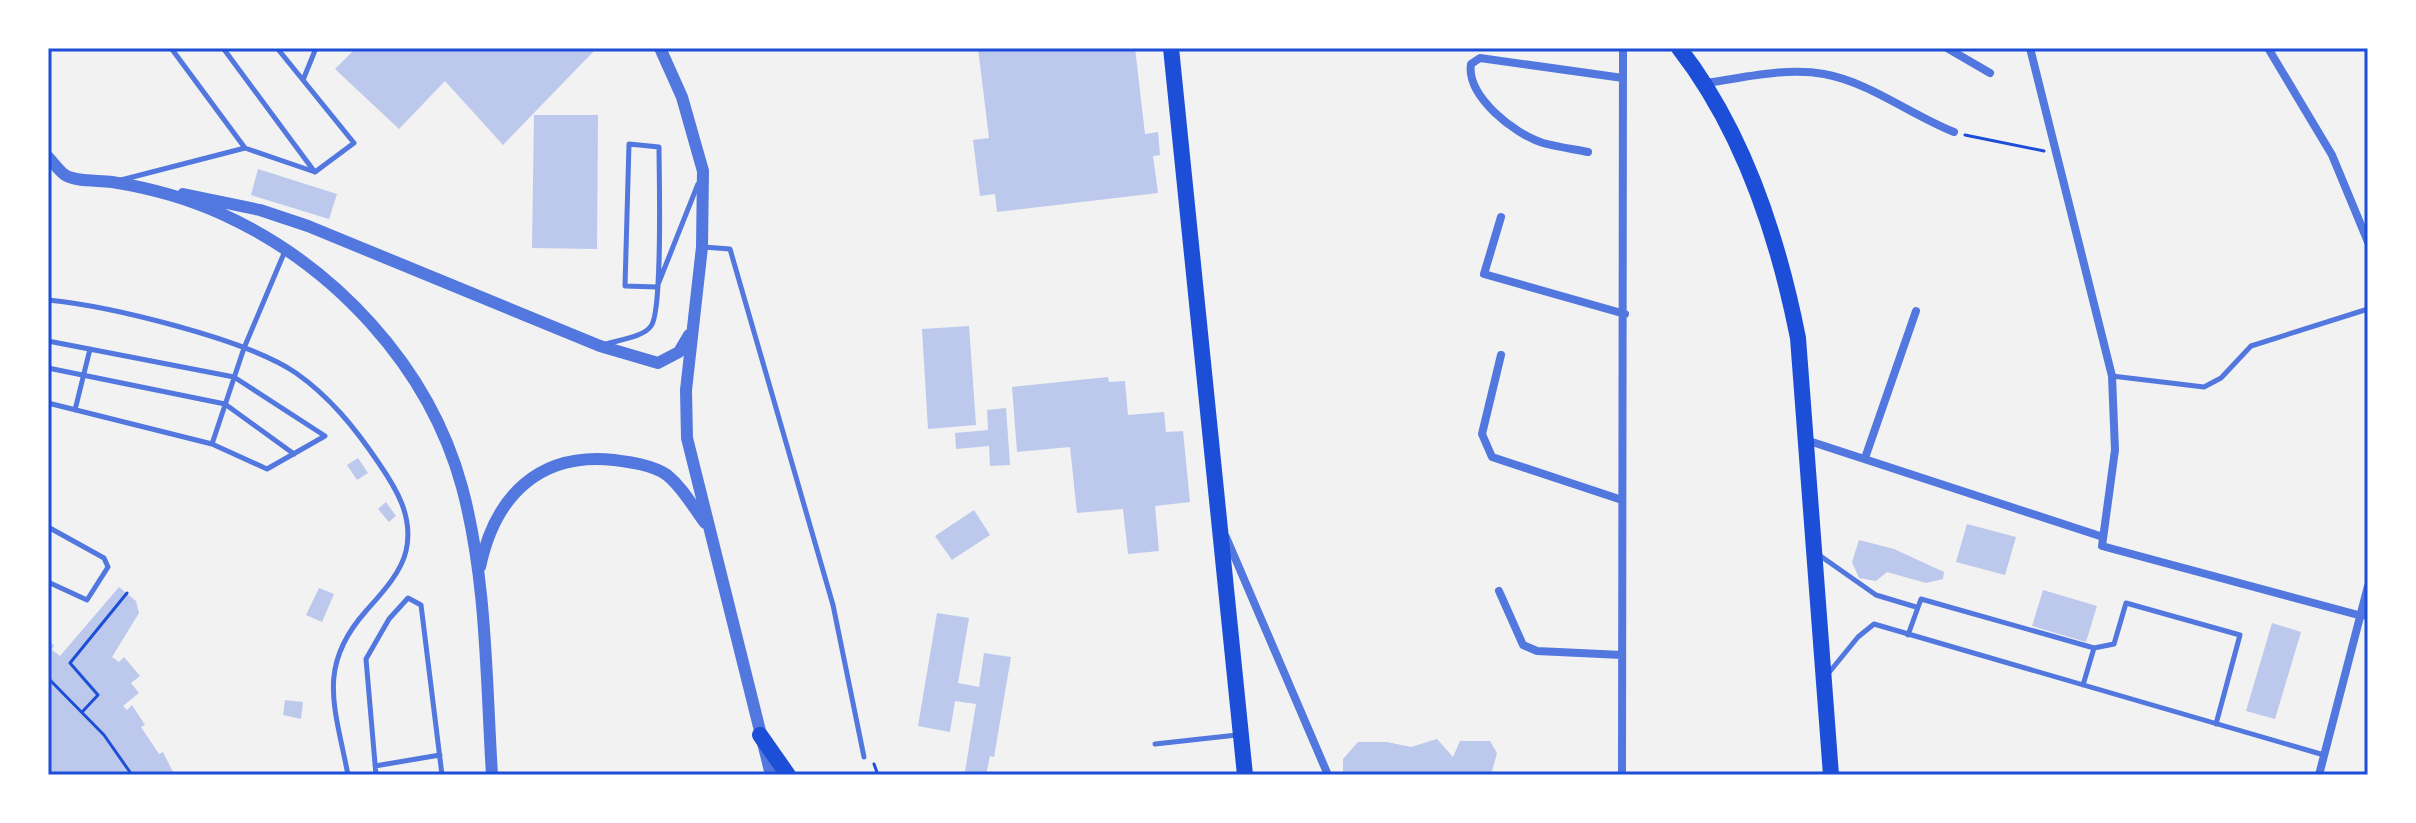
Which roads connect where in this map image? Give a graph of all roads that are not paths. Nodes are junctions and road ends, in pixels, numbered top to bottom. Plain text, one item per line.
1 (171, 48) edge
2 (223, 48) edge
3 (277, 48) edge
4 (316, 48) edge
5 (660, 48) edge
6 (1171, 48) edge
7 (1623, 48) edge
8 (1679, 48) edge
9 (1947, 48) edge
10 (2030, 48) edge
11 (2268, 48) edge
12 (1990, 73) dead end
13 (1623, 78) junction
14 (303, 81) junction
15 (1706, 83) junction
16 (1954, 132) road end
17 (245, 148) junction
18 (1588, 152) dead end
19 (48, 157) edge
20 (703, 171) junction
21 (315, 172) junction
22 (48, 174) edge
23 (66, 176) junction
24 (112, 182) junction
25 (163, 192) junction
26 (1501, 217) dead end
27 (2368, 242) edge
28 (702, 247) junction
29 (285, 249) junction
30 (657, 287) junction
31 (48, 300) edge
32 (2368, 309) edge
33 (1916, 311) dead end
34 (1625, 314) junction
35 (692, 329) junction
36 (48, 341) edge
37 (600, 346) junction
38 (244, 348) junction
39 (90, 349) junction
40 (1501, 355) dead end
41 (48, 368) edge
42 (83, 375) junction
43 (2112, 376) junction
44 (234, 377) junction
45 (48, 403) edge
46 (225, 404) junction
47 (75, 410) junction
48 (1806, 440) junction
49 (212, 444) junction
50 (294, 454) junction
51 (1865, 458) junction
52 (1622, 500) junction
53 (1220, 523) junction
54 (707, 526) junction
55 (48, 527) edge
56 (2102, 542) junction
57 (1815, 552) junction
58 (479, 573) junction
59 (48, 582) edge
60 (2368, 586) edge
61 (1499, 591) dead end
62 (1916, 607) junction
63 (2362, 616) junction
64 (1908, 635) junction
65 (2094, 648) junction
66 (1622, 655) junction
67 (1824, 679) junction
68 (2083, 685) junction
69 (2216, 724) junction
70 (1242, 734) junction
71 (760, 735) junction
72 (1155, 744) dead end
73 (440, 755) junction
74 (2325, 755) junction
75 (864, 757) dead end
76 (375, 766) junction
77 (348, 775) edge
78 (376, 775) edge
79 (442, 775) edge
80 (492, 775) edge
81 (771, 775) edge
82 (788, 775) edge
83 (1245, 775) edge
84 (1328, 775) edge
85 (1622, 775) edge
86 (1831, 775) edge
87 (2319, 775) edge

1 - 17 lane
2 - 21 lane
3 - 14 lane
4 - 14 lane
5 - 20 street
6 - 53 main road
7 - 13 street
8 - 15 main road
9 - 12 street
10 - 43 street
11 - 27 street
13 - 18 street
13 - 34 street
14 - 21 lane
15 - 16 street
15 - 48 main road
17 - 21 lane
17 - 24 lane
19 - 23 street
20 - 28 street
20 - 30 lane
22 - 23 street
23 - 24 street
24 - 25 street
25 - 29 street
25 - 37 street
26 - 34 street
28 - 35 street
28 - 75 lane
29 - 38 lane
29 - 58 street
30 - 30 lane
30 - 37 lane
31 - 38 lane
32 - 43 lane
33 - 51 street
34 - 52 street
35 - 37 street
35 - 54 street
36 - 39 lane
38 - 44 lane
38 - 77 lane
39 - 42 lane
39 - 44 lane
40 - 52 street
41 - 42 lane
42 - 46 lane
42 - 47 lane
43 - 56 street
44 - 46 lane
44 - 50 lane
45 - 47 lane
46 - 49 lane
46 - 50 lane
47 - 49 lane
48 - 51 street
48 - 57 main road
49 - 50 lane
51 - 56 street
52 - 66 street
53 - 70 main road
53 - 84 street
54 - 58 street
54 - 71 street
55 - 59 lane
56 - 63 street
57 - 62 lane
57 - 67 main road
58 - 80 street
60 - 63 street
61 - 66 street
62 - 64 lane
62 - 65 lane
63 - 74 street
64 - 67 lane
64 - 68 lane
65 - 68 lane
65 - 69 lane
66 - 85 street
67 - 86 main road
68 - 69 lane
69 - 74 lane
70 - 72 lane
70 - 83 main road
71 - 81 street
71 - 82 main road
73 - 76 lane
73 - 76 lane
73 - 79 lane
74 - 87 street
76 - 78 lane

